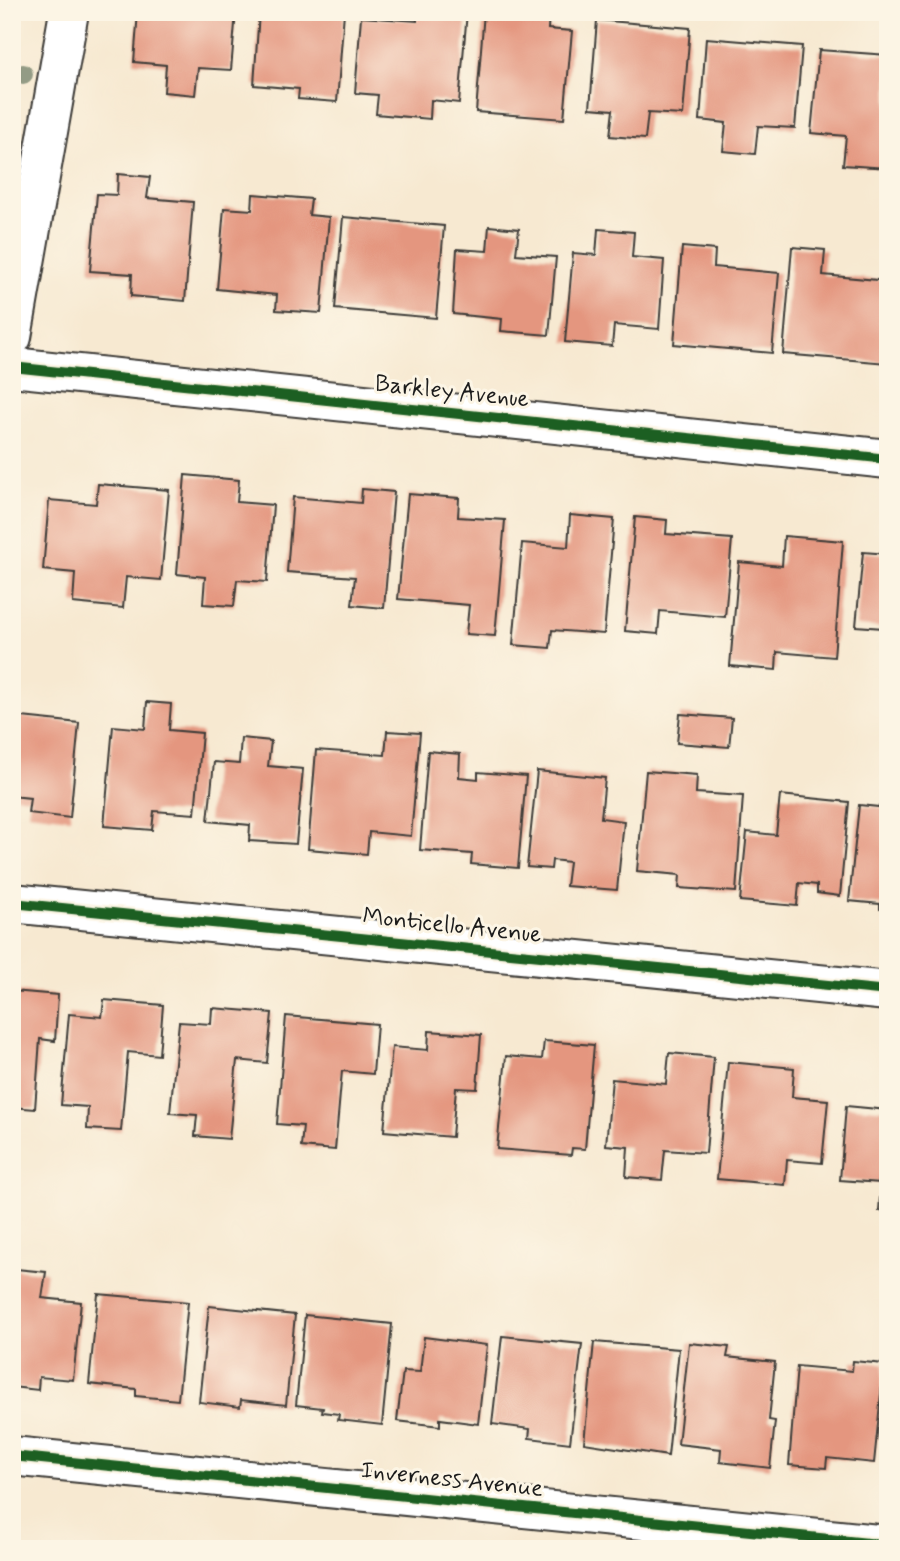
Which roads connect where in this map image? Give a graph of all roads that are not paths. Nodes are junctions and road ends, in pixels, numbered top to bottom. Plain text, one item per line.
1 (69, 12) edge
2 (12, 337) edge
3 (12, 368) edge
4 (888, 459) edge
5 (12, 903) edge
6 (888, 991) edge
7 (12, 1457) edge
8 (888, 1545) edge

1 - 2 street
3 - 4 street, Barkley Avenue
5 - 6 street, Monticello Avenue
7 - 8 street, Inverness Avenue

